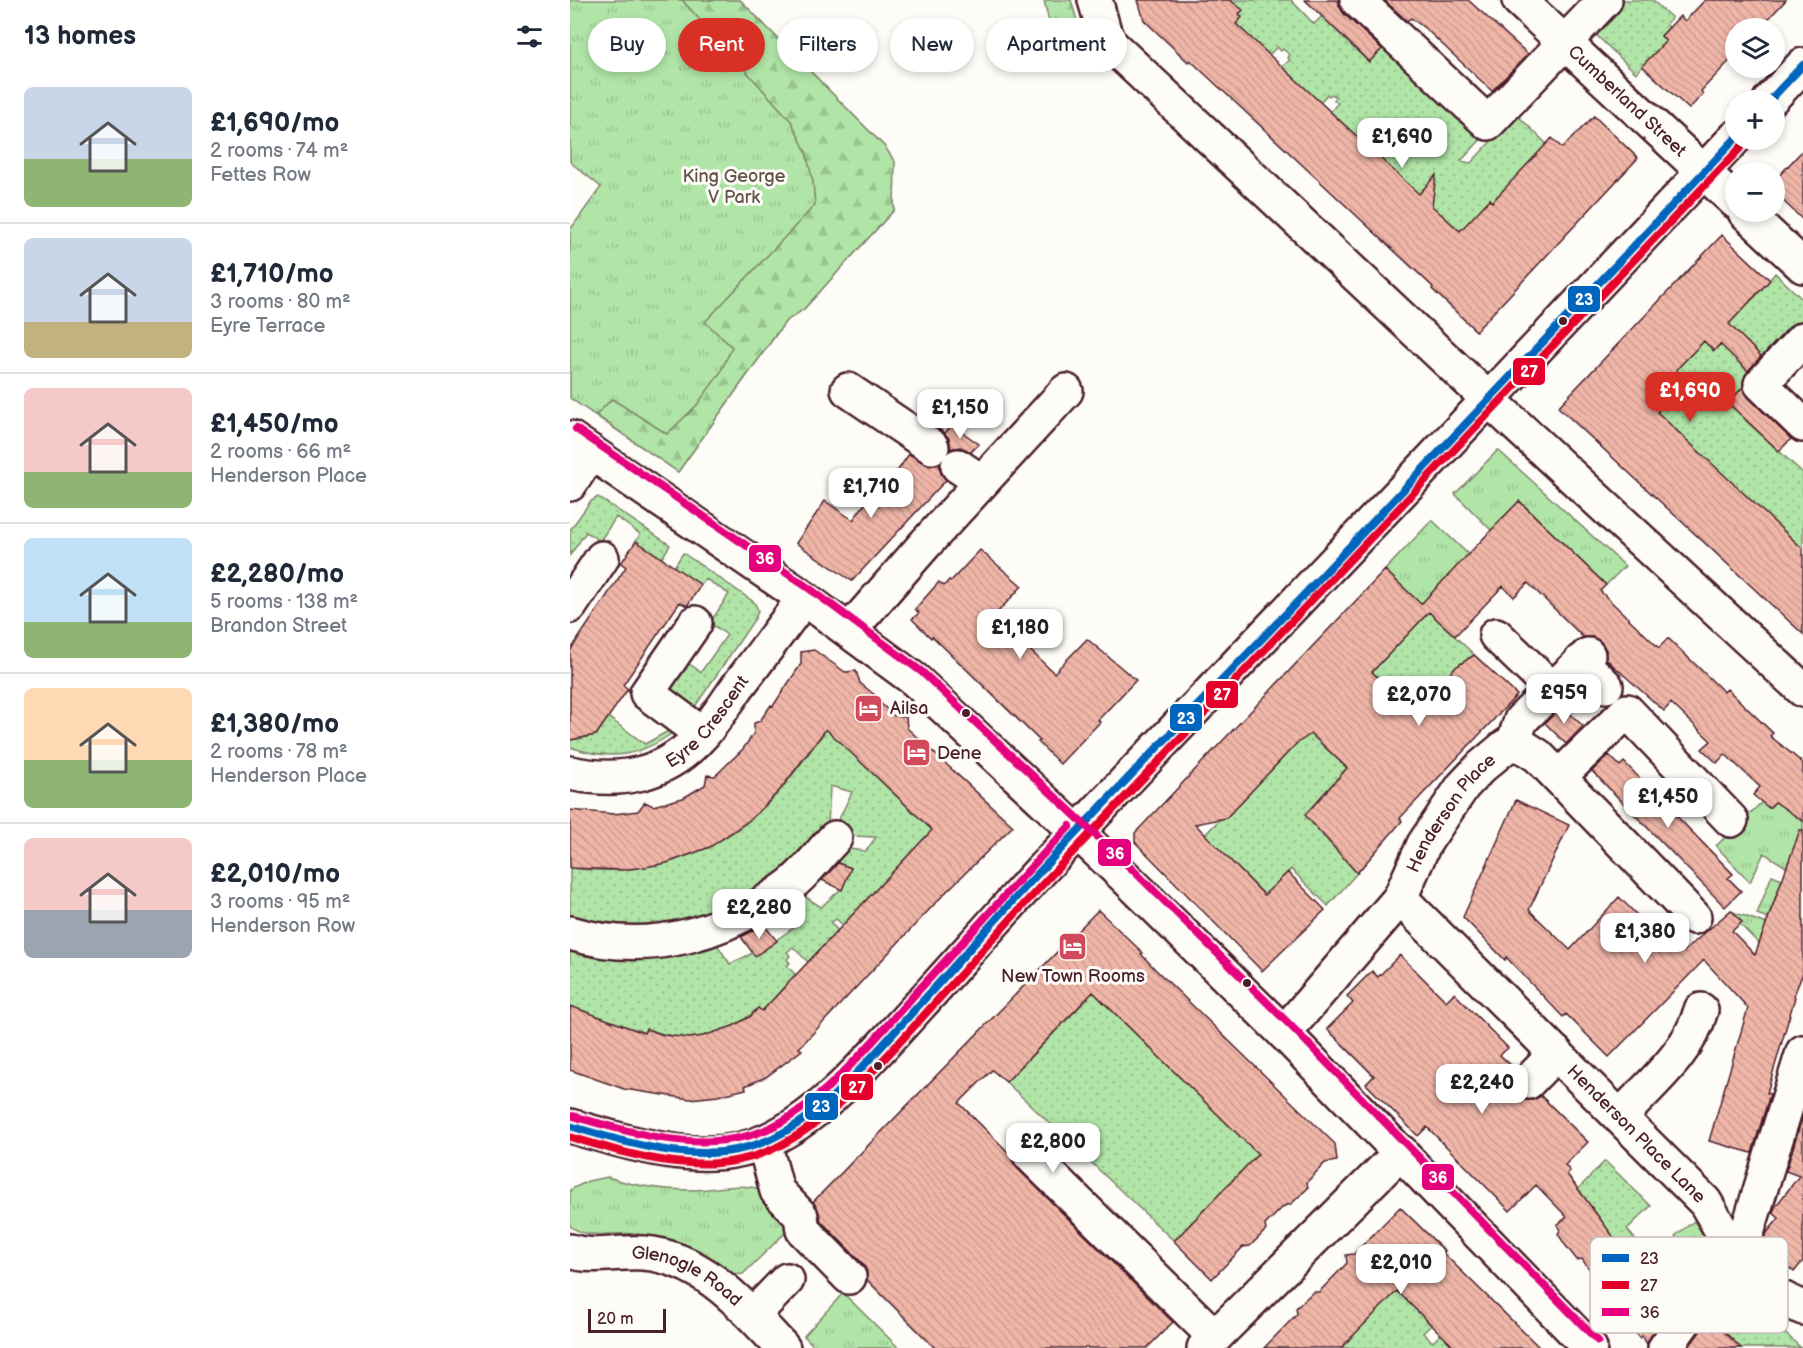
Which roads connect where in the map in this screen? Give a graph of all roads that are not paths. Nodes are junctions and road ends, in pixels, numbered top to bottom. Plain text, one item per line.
1 (1095, 0) edge
2 (1357, 0) edge
3 (1519, 0) edge
4 (1605, 0) edge
5 (1565, 43) junction
6 (1803, 65) edge
7 (1779, 90) edge
8 (1725, 149) edge
9 (1703, 172) junction
10 (1725, 192) edge
11 (1756, 222) edge
12 (1803, 266) edge
13 (1803, 339) edge
14 (848, 390) dead end
15 (1066, 391) dead end
16 (1488, 399) junction
17 (1803, 425) edge
18 (581, 445) edge
19 (932, 447) dead end
20 (570, 484) edge
21 (602, 558) dead end
22 (804, 598) junction
23 (570, 606) edge
24 (695, 623) dead end
25 (849, 631) junction
26 (1496, 635) dead end
27 (1606, 686) dead end
28 (1552, 689) junction
29 (1803, 690) edge
30 (702, 734) junction
31 (1514, 744) junction
32 (570, 773) edge
33 (1559, 777) junction
34 (1731, 819) dead end
35 (1078, 833) junction
36 (834, 838) dead end
37 (1400, 898) junction
38 (1694, 917) dead end
39 (570, 933) edge
40 (1701, 1010) dead end
41 (1284, 1033) junction
42 (1803, 1052) edge
43 (1556, 1053) junction
44 (1528, 1082) dead end
45 (1620, 1117) junction
46 (570, 1126) edge
47 (764, 1142) junction
48 (1401, 1152) junction
49 (1030, 1155) dead end
50 (1725, 1237) edge
51 (1745, 1237) edge
52 (570, 1251) edge
53 (849, 1277) dead end
54 (787, 1280) dead end
55 (1788, 1300) edge
56 (1803, 1308) edge
57 (753, 1315) junction
58 (1676, 1333) edge
59 (1210, 1343) edge
60 (783, 1348) edge
61 (1590, 1348) edge
62 (1665, 1348) edge

1 - 16 street
2 - 5 street
3 - 5 street, Cumberland Street
4 - 5 street
5 - 9 street, Cumberland Street
6 - 7 street
8 - 9 street
9 - 10 street, Cumberland Street
9 - 16 street
11 - 12 street
13 - 17 street
14 - 19 street
15 - 25 street
16 - 29 street
16 - 35 street
18 - 20 street
18 - 22 street
21 - 23 street
22 - 25 street
22 - 30 street, Eyre Crescent
24 - 30 street
25 - 35 street
26 - 28 street
27 - 28 street
28 - 31 street
30 - 32 street, Eyre Crescent
31 - 33 street, Henderson Place
31 - 37 street, Henderson Place
33 - 34 street
33 - 38 street, Henderson Place
35 - 41 street
35 - 47 street
36 - 39 street
37 - 41 street, Henderson Place
37 - 43 street, Henderson Place Lane
40 - 45 street
41 - 48 street
42 - 51 street
43 - 44 street
43 - 45 street, Henderson Place Lane
45 - 50 street, Henderson Place Lane
46 - 47 street
47 - 53 street
48 - 59 street
48 - 61 street
49 - 59 street
52 - 57 street, Glenogle Road
54 - 57 street
55 - 56 street, Henderson Place Lane
57 - 60 street, Glenogle Road
58 - 62 street

